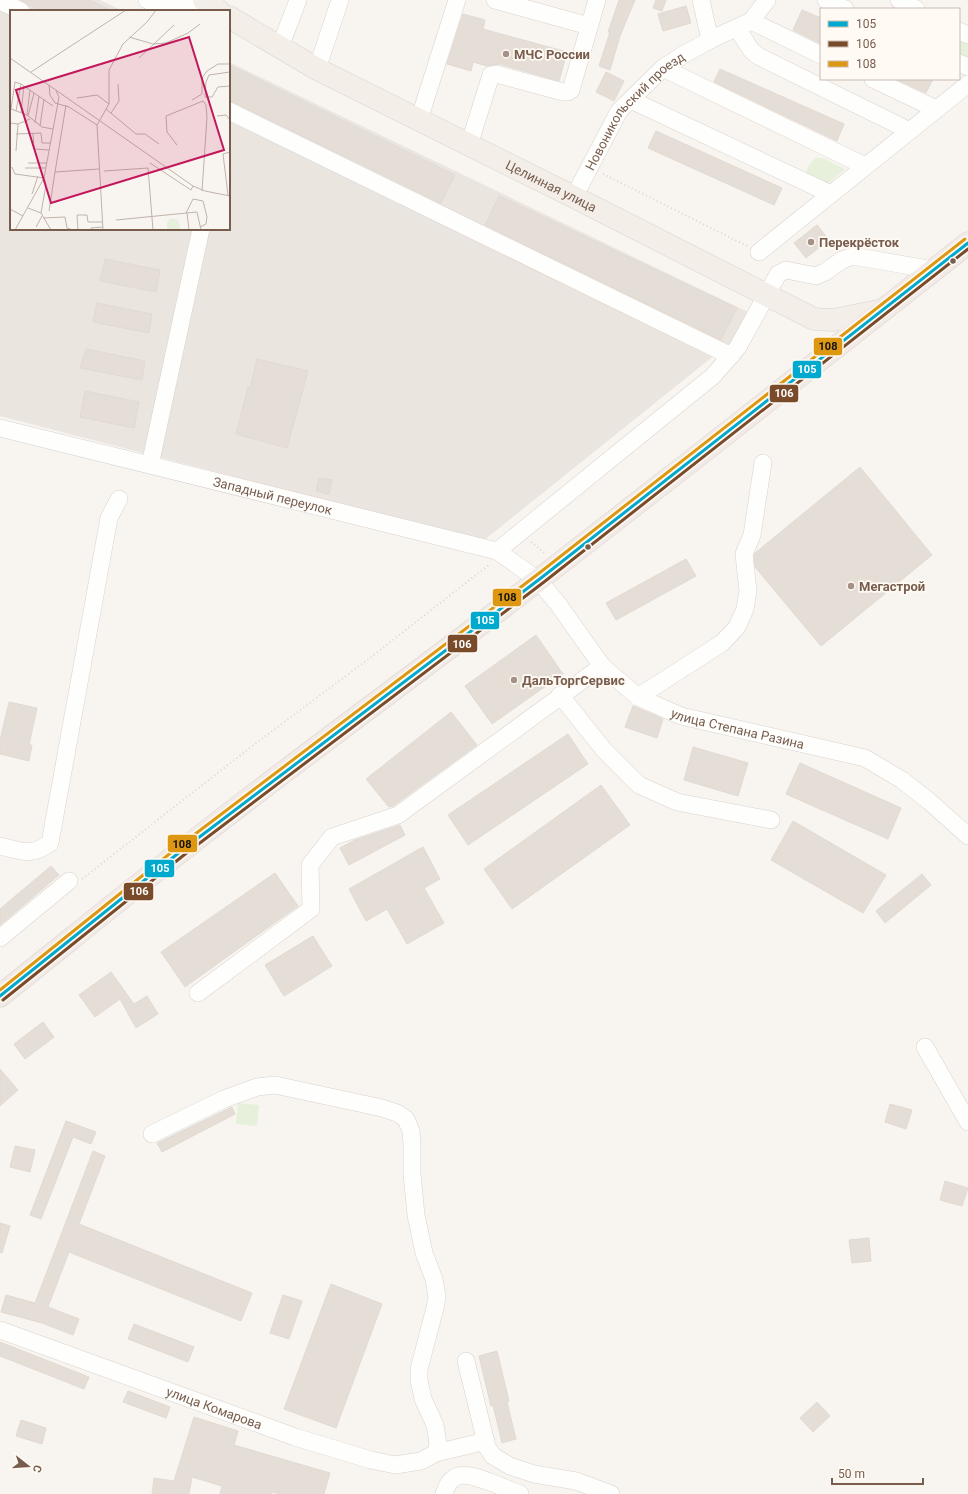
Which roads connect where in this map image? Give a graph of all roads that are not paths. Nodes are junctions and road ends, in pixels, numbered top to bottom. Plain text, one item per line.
1 (147, 0) edge
2 (298, 0) edge
3 (340, 0) edge
4 (457, 0) edge
5 (495, 0) edge
6 (597, 0) edge
7 (701, 0) edge
8 (767, 0) edge
9 (826, 0) edge
10 (899, 0) edge
11 (0, 1) edge
12 (217, 7) edge
13 (843, 8) edge
14 (914, 8) edge
15 (19, 10) edge
16 (230, 15) edge
17 (744, 25) junction
18 (589, 26) junction
19 (710, 40) junction
20 (280, 47) junction
21 (820, 54) edge
22 (664, 68) junction
23 (317, 69) junction
24 (875, 80) edge
25 (968, 84) edge
26 (631, 100) junction
27 (936, 109) junction
28 (230, 112) edge
29 (419, 120) junction
30 (910, 131) junction
31 (469, 145) junction
32 (865, 166) junction
33 (831, 194) junction
34 (574, 197) junction
35 (201, 230) edge
36 (968, 243) edge
37 (759, 252) road end
38 (934, 270) junction
39 (766, 294) junction
40 (883, 310) junction
41 (731, 356) junction
42 (0, 428) edge
43 (763, 463) dead end
44 (150, 465) junction
45 (119, 500) dead end
46 (501, 554) junction
47 (538, 580) junction
48 (602, 666) junction
49 (560, 695) junction
50 (638, 697) junction
51 (771, 820) dead end
52 (968, 836) edge
53 (0, 846) edge
54 (74, 881) road end
55 (0, 938) edge
56 (198, 993) dead end
57 (0, 996) edge
58 (925, 1047) dead end
59 (968, 1122) edge
60 (152, 1134) dead end
61 (0, 1330) edge
62 (466, 1361) dead end
63 (486, 1441) junction
64 (434, 1454) junction
65 (444, 1494) edge
66 (520, 1494) edge
67 (611, 1494) edge

1 - 12 street
2 - 20 street
3 - 23 street
4 - 29 street
5 - 18 street
6 - 18 street
7 - 19 street
8 - 17 street
9 - 13 street
10 - 14 street
11 - 15 street
16 - 20 main road, Целинная улица
17 - 19 street, Новоникольский проезд
17 - 21 street
17 - 30 street
18 - 31 street
19 - 22 street, Новоникольский проезд
20 - 23 main road, Целинная улица
22 - 26 street, Новоникольский проезд
22 - 32 street
23 - 29 main road, Целинная улица
24 - 27 street
25 - 27 street
26 - 33 street
26 - 34 street, Новоникольский проезд
27 - 30 street
28 - 41 street
29 - 31 main road, Целинная улица
30 - 32 street
31 - 34 main road, Целинная улица
32 - 33 street
33 - 37 street
34 - 39 main road, Целинная улица
35 - 44 street
36 - 38 highway
38 - 39 street
38 - 40 highway
39 - 40 main road, Целинная улица
39 - 41 street
40 - 47 highway
41 - 46 street
42 - 44 street, Западный переулок
43 - 50 street
44 - 46 street, Западный переулок
45 - 53 street
46 - 47 street, Западный переулок
47 - 48 street, улица Степана Разина
47 - 57 highway
48 - 49 street
48 - 50 street, улица Степана Разина
49 - 51 street
49 - 56 street
50 - 52 street, улица Степана Разина
54 - 55 street
58 - 59 street
60 - 64 street
61 - 64 street, улица Комарова
62 - 63 street
63 - 64 street, улица Комарова
63 - 67 street
65 - 66 street

